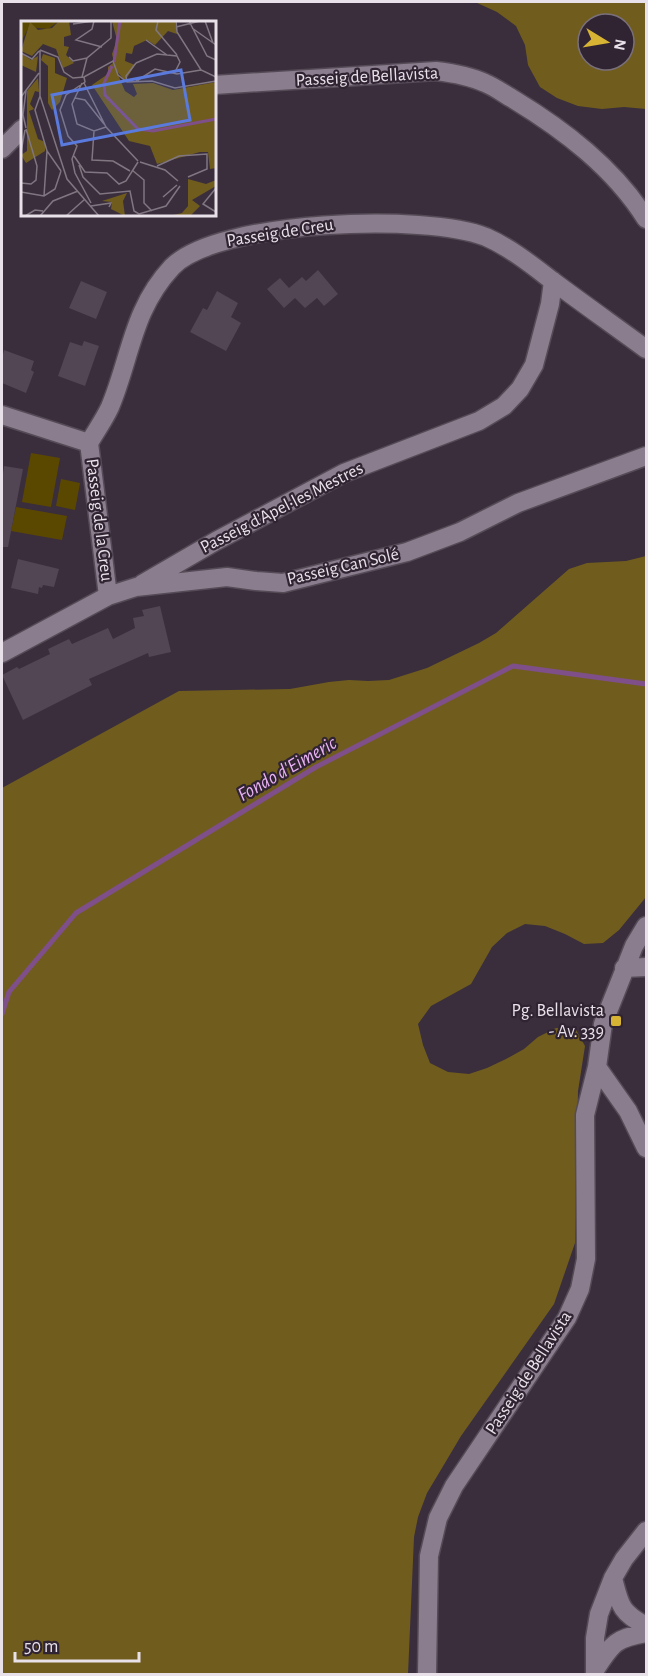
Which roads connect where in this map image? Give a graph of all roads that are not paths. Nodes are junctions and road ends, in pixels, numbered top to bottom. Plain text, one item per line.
1 (216, 85) edge
2 (21, 130) edge
3 (2, 149) edge
4 (646, 219) edge
5 (553, 281) junction
6 (646, 349) edge
7 (2, 415) edge
8 (89, 443) junction
9 (646, 456) edge
10 (136, 587) junction
11 (108, 596) junction
12 (2, 653) edge
13 (646, 926) edge
14 (624, 968) junction
15 (646, 968) edge
16 (597, 1067) junction
17 (646, 1148) edge
18 (646, 1531) edge
19 (613, 1578) junction
20 (646, 1626) edge
21 (646, 1633) edge
22 (595, 1672) edge
23 (427, 1674) edge

1 - 4 street, Passeig de Bellavista
2 - 3 street
5 - 6 street, Passeig de Creu
5 - 8 street, Passeig de Creu
5 - 10 street, Passeig d'Apel·les Mestres
7 - 8 street
8 - 11 street, Passeig de la Creu
9 - 10 street, Passeig Can Solé
10 - 11 street, Passeig Can Solé
11 - 12 street, Passeig Can Solé
13 - 14 street, Passeig de Bellavista
14 - 15 street
14 - 16 street, Passeig de Bellavista
16 - 17 street
16 - 23 street, Passeig de Bellavista
18 - 19 street
19 - 20 street
19 - 22 street
21 - 22 street

